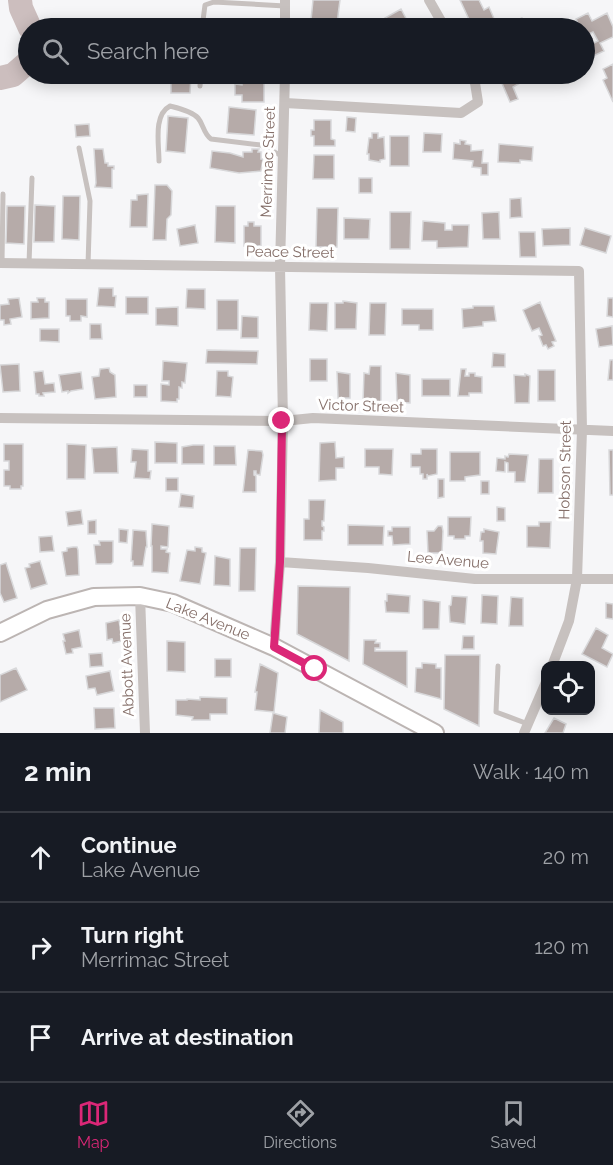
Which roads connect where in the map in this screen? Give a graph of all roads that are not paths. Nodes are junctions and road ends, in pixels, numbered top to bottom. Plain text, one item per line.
1 (429, 0) edge
2 (285, 3) edge
3 (203, 18) edge
4 (439, 18) edge
5 (285, 84) edge
6 (475, 84) edge
7 (285, 103) junction
8 (79, 147) dead end
9 (283, 157) junction
10 (159, 161) dead end
11 (32, 178) dead end
12 (3, 194) dead end
13 (1, 263) edge
14 (29, 264) junction
15 (88, 265) junction
16 (280, 267) junction
17 (579, 272) joint
18 (0, 418) edge
19 (282, 421) junction
20 (582, 430) junction
21 (613, 431) edge
22 (280, 562) junction
23 (577, 579) junction
24 (613, 579) edge
25 (140, 596) junction
26 (0, 633) edge
27 (274, 647) junction
28 (554, 661) edge
29 (498, 666) dead end
30 (541, 694) edge
31 (526, 729) edge
32 (429, 732) edge
33 (145, 733) edge

1 - 4 street
2 - 3 lane
5 - 7 street, Merrimac Street
6 - 7 street
7 - 9 street, Merrimac Street
8 - 15 lane
9 - 10 lane
9 - 16 street, Merrimac Street
11 - 14 lane
12 - 13 lane
13 - 14 street, Peace Street
14 - 15 street, Peace Street
15 - 16 street, Peace Street
16 - 17 street, Peace Street
16 - 19 street, Merrimac Street
17 - 20 street, Hobson Street
18 - 19 street, Victor Street
19 - 20 street, Victor Street
19 - 22 street, Merrimac Street
20 - 21 street, Victor Street
20 - 23 street, Hobson Street
22 - 23 street, Lee Avenue
22 - 27 street, Merrimac Street
23 - 24 street, Lee Avenue
23 - 28 street, Hobson Street
25 - 26 main road, Lake Avenue
25 - 27 main road, Lake Avenue
25 - 33 street, Abbott Avenue
27 - 32 main road, Lake Avenue
29 - 31 lane
30 - 31 street

